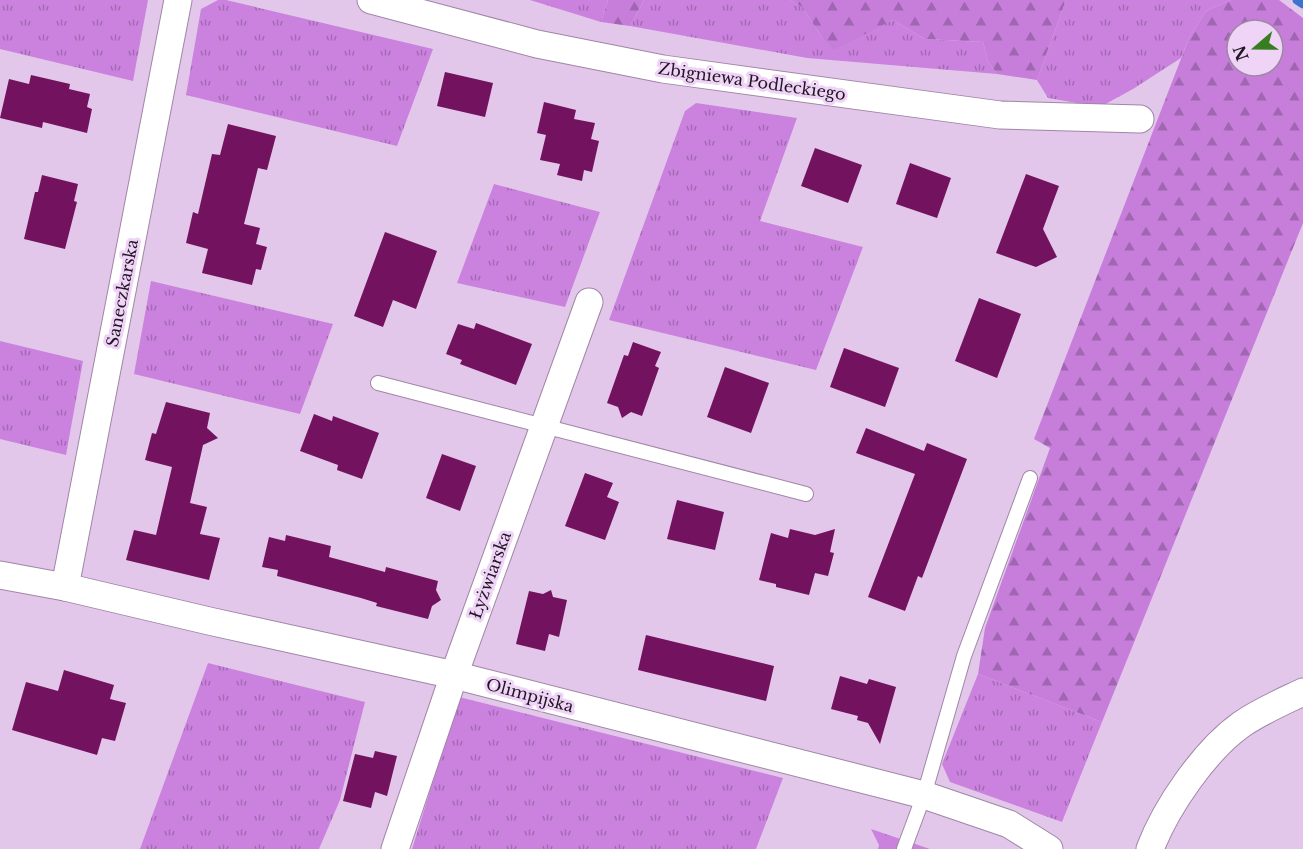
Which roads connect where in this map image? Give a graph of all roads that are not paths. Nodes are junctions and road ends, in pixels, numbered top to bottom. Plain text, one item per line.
1 (178, 0) edge
2 (371, 0) edge
3 (1140, 119) dead end
4 (589, 302) dead end
5 (378, 383) dead end
6 (543, 427) junction
7 (1030, 478) dead end
8 (806, 494) dead end
9 (0, 574) edge
10 (65, 587) junction
11 (454, 675) junction
12 (1303, 692) edge
13 (924, 795) junction
14 (395, 849) edge
15 (904, 849) edge
16 (1049, 849) edge
17 (1150, 849) edge

1 - 10 street, Saneczkarska
2 - 3 street, Zbigniewa Podleckiego
4 - 6 street, Łyżwiarska
5 - 6 lane
6 - 8 lane
6 - 11 street, Łyżwiarska
7 - 13 lane
9 - 10 street, Olimpijska
10 - 11 street, Olimpijska
11 - 13 street, Olimpijska
11 - 14 street, Łyżwiarska
12 - 17 street
13 - 15 lane
13 - 16 street, Olimpijska

